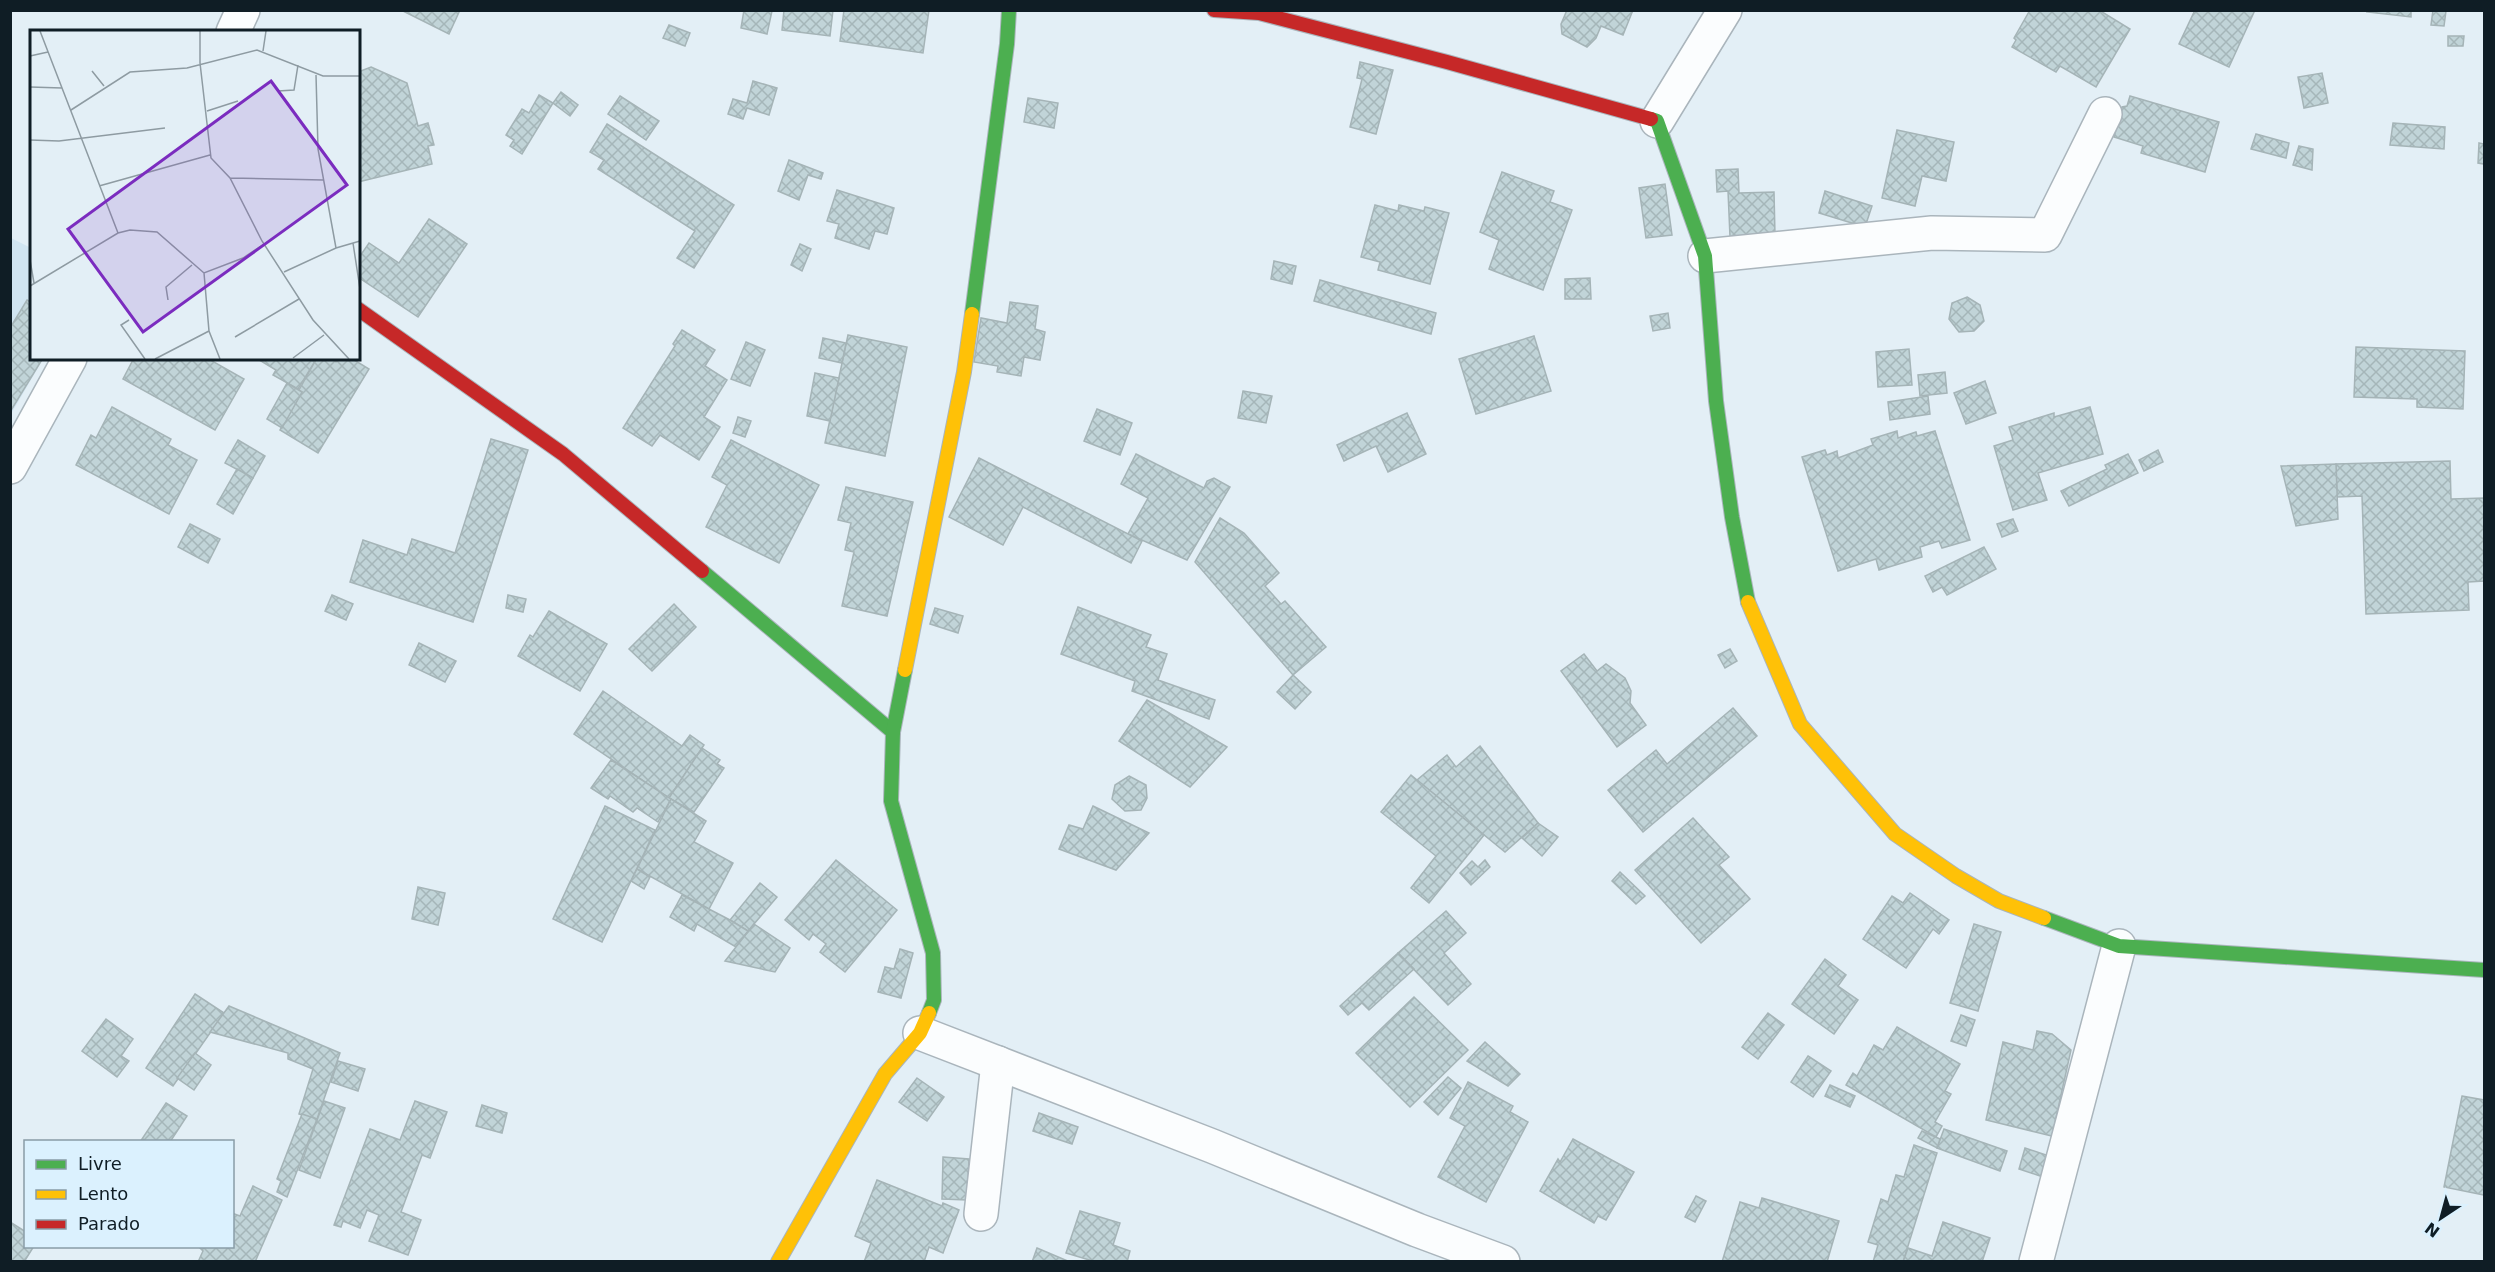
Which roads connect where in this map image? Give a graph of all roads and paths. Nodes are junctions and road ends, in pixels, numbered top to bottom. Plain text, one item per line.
1 (243, 10) edge
2 (1009, 10) edge
3 (1214, 10) edge
4 (1725, 10) edge
5 (234, 30) edge
6 (2105, 114) dead end
7 (1658, 121) junction
8 (1705, 256) junction
9 (360, 310) edge
10 (69, 360) edge
11 (10, 467) edge
12 (893, 732) junction
13 (2119, 946) junction
14 (2484, 970) edge
15 (920, 1033) junction
16 (998, 1063) junction
17 (981, 1214) dead end
18 (778, 1262) edge
19 (1503, 1262) edge
20 (2036, 1262) edge

1 - 5 street
2 - 12 street
3 - 7 street
4 - 7 street
6 - 8 street
7 - 8 street
8 - 13 street
9 - 12 street
10 - 11 street
12 - 15 street
13 - 14 street
13 - 20 street
15 - 16 street
15 - 18 street
16 - 17 street
16 - 19 street

